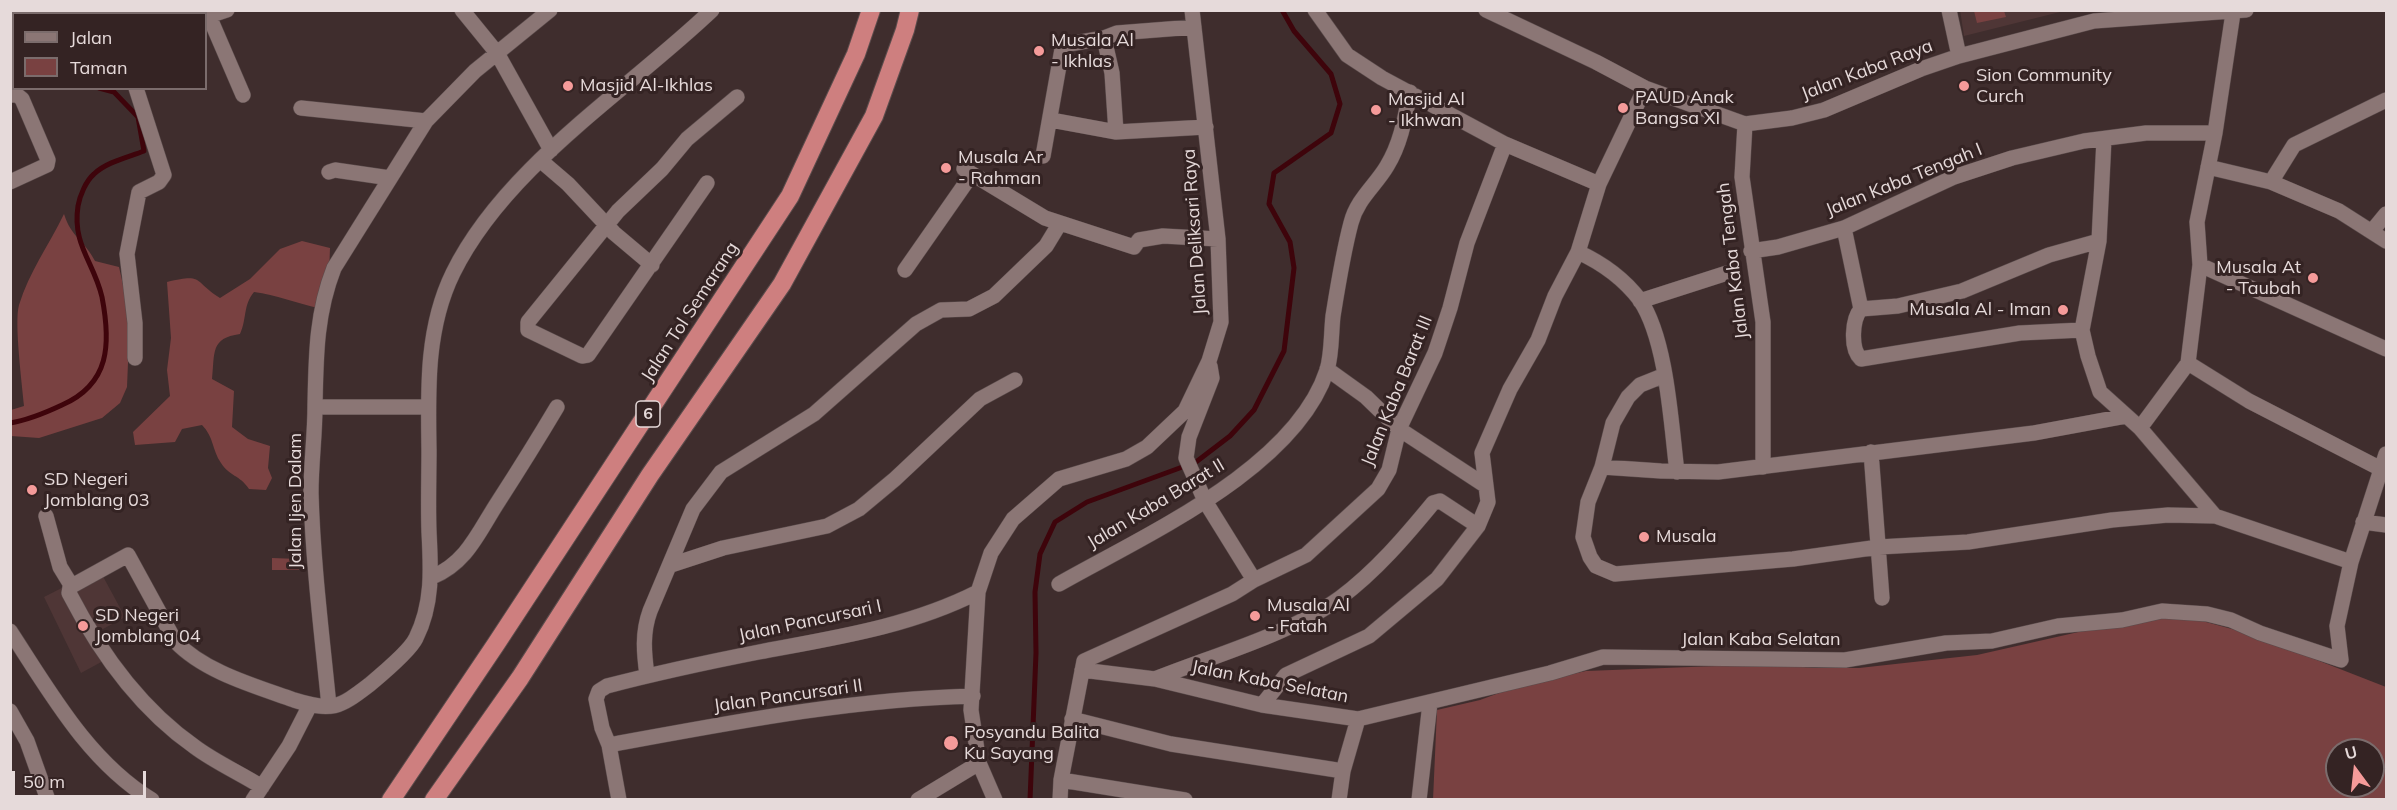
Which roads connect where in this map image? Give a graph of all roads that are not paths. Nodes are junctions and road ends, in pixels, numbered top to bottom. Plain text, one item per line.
1 (227, 10) edge
2 (462, 10) edge
3 (550, 10) edge
4 (712, 10) edge
5 (871, 10) edge
6 (910, 10) edge
7 (1192, 10) edge
8 (1315, 10) edge
9 (1486, 10) edge
10 (1949, 10) edge
11 (2240, 12) edge
12 (2146, 15) edge
13 (207, 16) edge
14 (1194, 27) junction
15 (1104, 38) junction
16 (497, 53) junction
17 (1959, 56) junction
18 (1645, 88) junction
19 (137, 90) edge
20 (1410, 93) junction
21 (243, 95) dead end
22 (10, 96) edge
23 (737, 97) dead end
24 (2386, 100) edge
25 (301, 108) dead end
26 (1051, 120) junction
27 (426, 121) junction
28 (1745, 124) junction
29 (1206, 127) junction
30 (1116, 132) junction
31 (2215, 133) junction
32 (2104, 139) junction
33 (1505, 144) junction
34 (545, 155) junction
35 (1043, 156) dead end
36 (2208, 168) junction
37 (329, 172) dead end
38 (390, 178) junction
39 (10, 182) edge
40 (2271, 182) junction
41 (707, 183) dead end
42 (1599, 184) junction
43 (2386, 214) edge
44 (1060, 223) junction
45 (607, 225) junction
46 (1844, 228) junction
47 (2372, 231) junction
48 (1218, 239) junction
49 (2098, 241) junction
50 (2386, 241) edge
51 (1751, 251) junction
52 (1578, 252) junction
53 (652, 265) junction
54 (2200, 265) junction
55 (905, 270) dead end
56 (1727, 273) dead end
57 (1640, 301) junction
58 (1861, 309) junction
59 (2082, 330) junction
60 (2386, 349) edge
61 (135, 358) dead end
62 (1209, 362) junction
63 (2188, 363) junction
64 (1327, 369) junction
65 (1665, 375) junction
66 (1015, 380) dead end
67 (315, 407) junction
68 (428, 407) junction
69 (557, 408) dead end
70 (2126, 416) junction
71 (2140, 428) junction
72 (1399, 429) junction
73 (1871, 452) junction
74 (2386, 454) edge
75 (1602, 467) junction
76 (1763, 467) junction
77 (2381, 469) junction
78 (1677, 472) junction
79 (1486, 486) junction
80 (1205, 501) junction
81 (46, 516) dead end
82 (2215, 516) junction
83 (2363, 522) junction
84 (2386, 525) edge
85 (1478, 526) junction
86 (1879, 547) junction
87 (2351, 562) junction
88 (671, 565) junction
89 (432, 577) junction
90 (1254, 580) junction
91 (1059, 584) dead end
92 (71, 585) junction
93 (978, 592) junction
94 (1882, 598) dead end
95 (10, 631) edge
96 (1082, 670) junction
97 (647, 675) junction
98 (1155, 678) junction
99 (973, 696) junction
100 (1430, 703) junction
101 (310, 705) junction
102 (1262, 705) junction
103 (329, 706) junction
104 (10, 711) edge
105 (1072, 719) junction
106 (1358, 719) junction
107 (609, 745) junction
108 (979, 763) junction
109 (1343, 771) junction
110 (1061, 780) junction
111 (257, 793) edge
112 (48, 800) edge
113 (152, 800) edge
114 (391, 800) edge
115 (434, 800) edge
116 (619, 800) edge
117 (918, 800) edge
118 (995, 800) edge
119 (1060, 800) edge
120 (1185, 800) edge
121 (1340, 800) edge
122 (1419, 800) edge

1 - 13 street
2 - 16 street
3 - 16 street, Jalan Ijen Dalam
4 - 34 street
5 - 114 highway, Jalan Tol Semarang / 6
6 - 115 highway, 6
7 - 14 street, Jalan Deliksari Raya
8 - 20 street
9 - 18 street, Jalan Kaba Raya
10 - 17 street
11 - 12 street, Jalan Kaba Raya
11 - 31 street
12 - 17 street, Jalan Kaba Raya
13 - 21 street
14 - 15 street
14 - 29 street, Jalan Deliksari Raya
15 - 26 street
15 - 30 street
16 - 27 street, Jalan Ijen Dalam
16 - 34 street
17 - 28 street, Jalan Kaba Raya
18 - 28 street, Jalan Kaba Raya
18 - 42 street
19 - 61 street
20 - 33 street
20 - 64 street, Jalan Kaba Barat II
22 - 39 street
23 - 45 street
24 - 40 street
25 - 27 street
26 - 30 street
26 - 35 street
27 - 38 street, Jalan Ijen Dalam
28 - 51 street, Jalan Kaba Tengah
29 - 30 street
29 - 48 street, Jalan Deliksari Raya
31 - 32 street, Jalan Kaba Tengah I
31 - 36 street
32 - 46 street, Jalan Kaba Tengah I
32 - 49 street
33 - 42 street
33 - 72 street, Jalan Kaba Barat III
34 - 45 street
34 - 68 street
36 - 40 street
36 - 54 street
37 - 38 street
38 - 67 street, Jalan Ijen Dalam
40 - 47 street
41 - 53 street
42 - 52 street
43 - 47 street
44 - 48 street
44 - 55 street
44 - 88 street
45 - 53 street
45 - 53 street
46 - 51 street, Jalan Kaba Tengah I
46 - 58 street
47 - 50 street
48 - 62 street, Jalan Deliksari Raya
49 - 58 street
49 - 59 street
51 - 76 street, Jalan Kaba Tengah
52 - 57 street
52 - 79 street
54 - 60 street
54 - 63 street
56 - 57 street
57 - 65 street
58 - 59 street
59 - 70 street
62 - 80 street
62 - 93 street, Jalan Deliksari Raya
63 - 71 street
63 - 77 street
64 - 72 street
64 - 80 street, Jalan Kaba Barat II
65 - 75 street
65 - 78 street
66 - 88 street
67 - 68 street
67 - 103 street, Jalan Ijen Dalam
68 - 89 street
69 - 89 street
70 - 71 street
70 - 73 street
71 - 82 street
72 - 79 street
72 - 90 street, Jalan Kaba Barat III
73 - 76 street
73 - 86 street
74 - 77 street
75 - 78 street
75 - 86 street
76 - 78 street
77 - 83 street
79 - 85 street
80 - 90 street
80 - 91 street, Jalan Kaba Barat II
81 - 92 street
82 - 86 street
82 - 87 street
83 - 84 street
83 - 87 street
85 - 98 street
85 - 102 street
86 - 94 street
87 - 100 street, Jalan Kaba Selatan
88 - 97 street
89 - 103 street
90 - 96 street, Jalan Kaba Barat III
92 - 101 street
92 - 111 street
93 - 97 street, Jalan Pancursari I
93 - 99 street, Jalan Deliksari Raya
95 - 113 street
96 - 98 street, Jalan Kaba Selatan
96 - 105 street
97 - 107 street, Jalan Pancursari I
98 - 102 street, Jalan Kaba Selatan
99 - 107 street, Jalan Pancursari II
99 - 108 street, Jalan Deliksari Raya
100 - 106 street, Jalan Kaba Selatan
100 - 122 street
101 - 103 street
101 - 111 street
102 - 106 street, Jalan Kaba Selatan
104 - 112 street
105 - 109 street
105 - 110 street
106 - 109 street
107 - 116 street
108 - 117 street
108 - 118 street, Jalan Deliksari Raya
109 - 121 street
110 - 119 street
110 - 120 street

